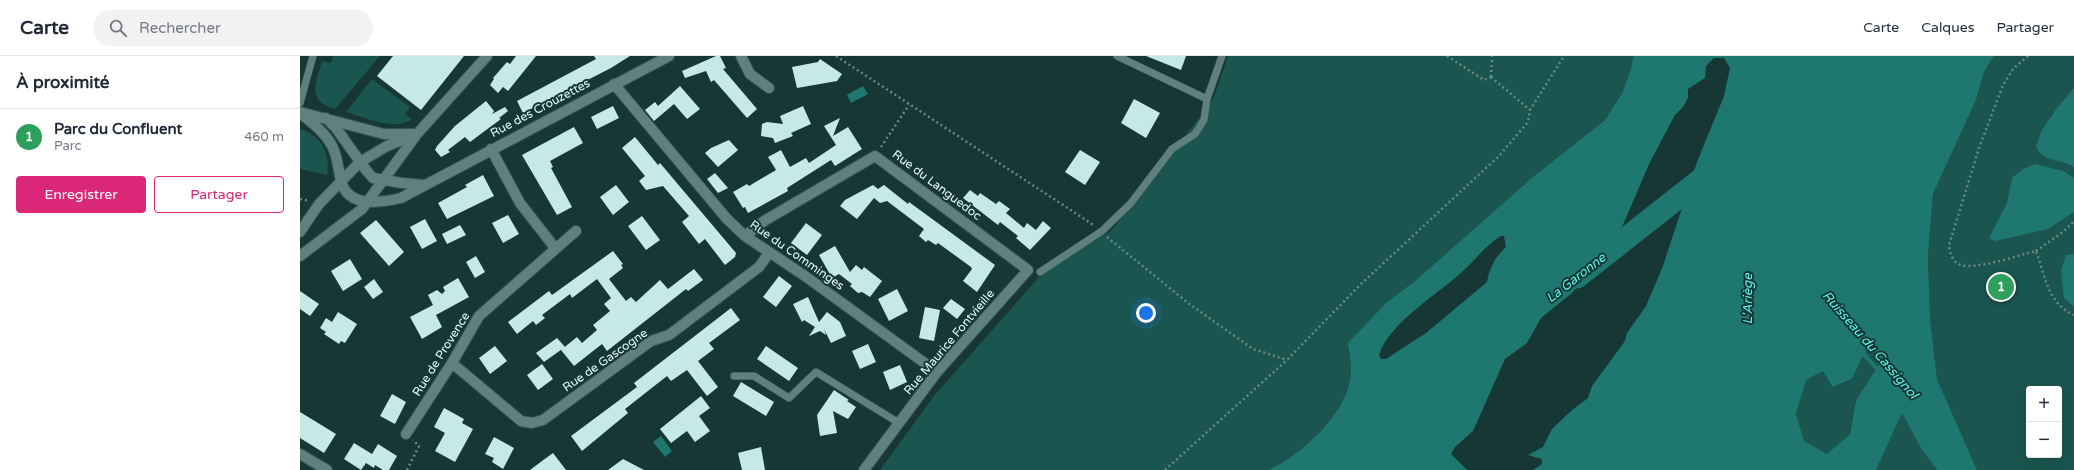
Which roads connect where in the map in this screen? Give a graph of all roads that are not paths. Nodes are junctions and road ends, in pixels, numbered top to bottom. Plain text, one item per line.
1 (313, 56) edge
2 (487, 56) edge
3 (669, 56) edge
4 (740, 56) edge
5 (1117, 56) edge
6 (1222, 56) edge
7 (614, 84) junction
8 (769, 88) dead end
9 (1207, 99) junction
10 (300, 103) edge
11 (300, 112) edge
12 (326, 118) junction
13 (418, 134) junction
14 (491, 149) junction
15 (360, 162) junction
16 (383, 181) junction
17 (342, 182) junction
18 (424, 185) junction
19 (368, 201) junction
20 (576, 231) dead end
21 (300, 232) edge
22 (745, 236) junction
23 (555, 248) junction
24 (769, 253) junction
25 (300, 256) edge
26 (1028, 270) joint
27 (1040, 272) dead end
28 (452, 363) junction
29 (937, 372) junction
30 (734, 376) dead end
31 (899, 423) junction
32 (406, 434) road end
33 (300, 454) edge
34 (327, 470) edge
35 (864, 470) edge

1 - 10 lane
2 - 13 street
3 - 7 street, Rue des Crouzettes
4 - 8 street
5 - 9 lane
6 - 9 lane
7 - 14 street, Rue des Crouzettes
7 - 22 street, Rue du Comminges
9 - 27 lane
11 - 12 street
11 - 17 street
12 - 13 street
12 - 15 street
13 - 15 street
13 - 16 street
14 - 18 street, Rue des Crouzettes
14 - 23 street
15 - 16 street
15 - 17 street
16 - 18 street
16 - 19 street
17 - 19 street, Rue des Crouzettes
17 - 21 street
18 - 19 street, Rue des Crouzettes
19 - 25 street
20 - 23 street, Rue de Provence
22 - 24 street, Rue du Comminges
22 - 26 street, Rue du Languedoc
23 - 28 street, Rue de Provence
24 - 28 street, Rue de Gascogne
24 - 29 street, Rue du Comminges
26 - 29 street, Rue Maurice Fontvieille
28 - 32 street, Rue de Provence
29 - 31 street, Rue Maurice Fontvieille
30 - 31 lane
31 - 35 street, Rue Maurice Fontvieille
33 - 34 street

